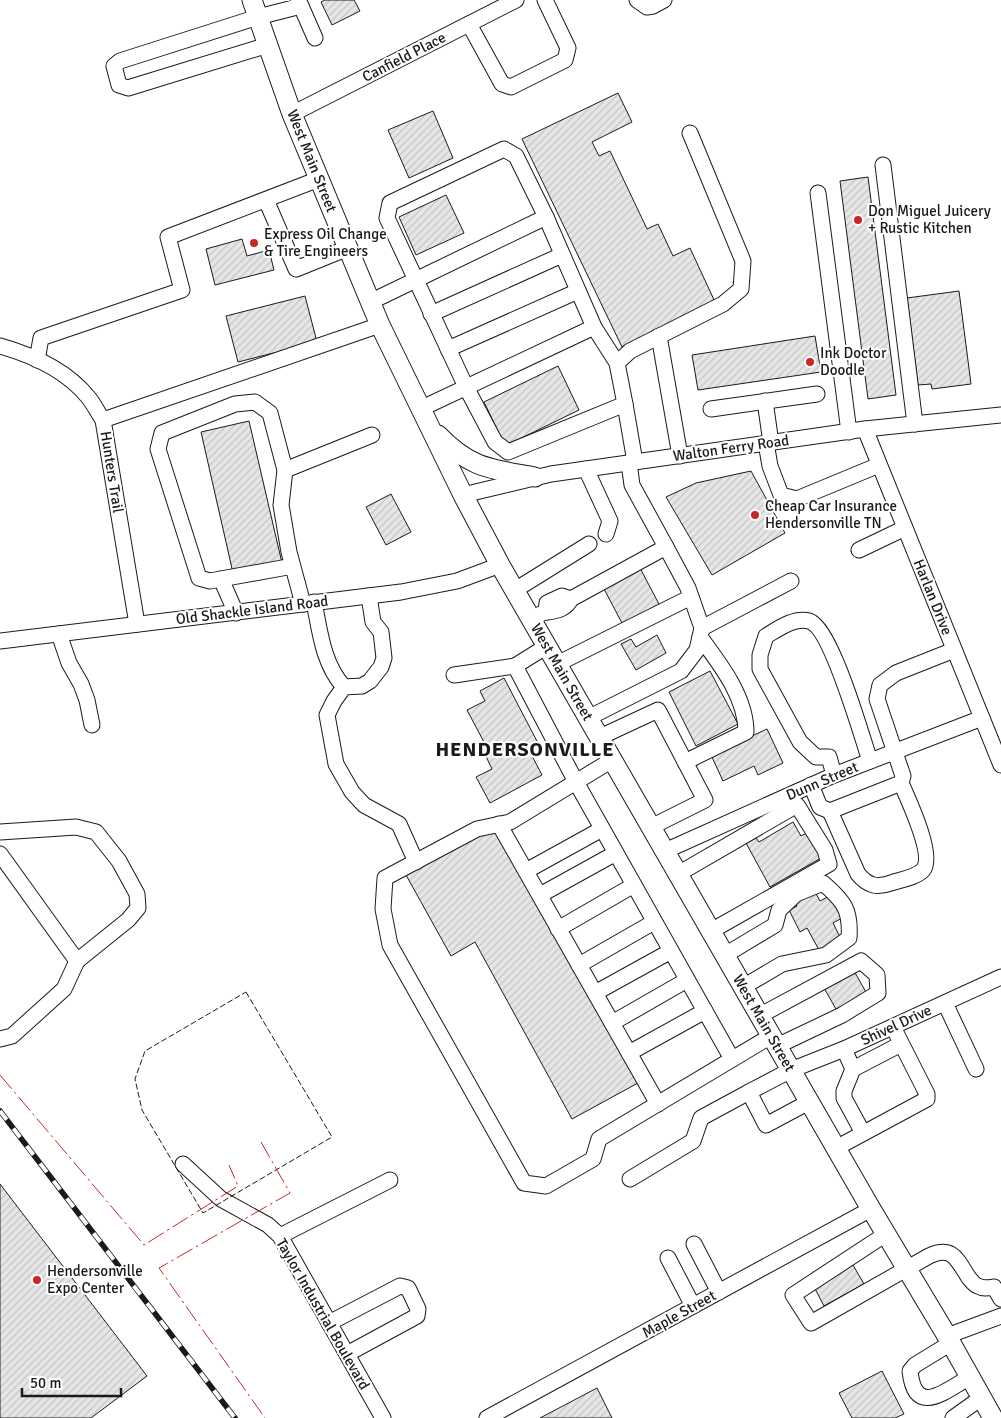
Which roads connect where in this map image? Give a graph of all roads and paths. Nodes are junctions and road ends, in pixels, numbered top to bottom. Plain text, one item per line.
1 (516, 0) edge
2 (545, 0) edge
3 (636, 0) edge
4 (664, 0) edge
5 (300, 3) edge
6 (255, 9) edge
7 (469, 24) junction
8 (314, 38) dead end
9 (268, 45) junction
10 (292, 114) junction
11 (690, 133) dead end
12 (883, 166) dead end
13 (319, 178) junction
14 (818, 193) dead end
15 (266, 200) junction
16 (546, 217) junction
17 (348, 248) junction
18 (562, 254) junction
19 (415, 280) junction
20 (578, 291) junction
21 (370, 302) junction
22 (431, 314) junction
23 (380, 326) junction
24 (594, 327) junction
25 (659, 336) junction
26 (0, 346) edge
27 (448, 349) junction
28 (37, 360) junction
29 (617, 363) junction
30 (466, 387) junction
31 (817, 394) dead end
32 (765, 402) junction
33 (625, 404) junction
34 (420, 409) junction
35 (711, 409) dead end
36 (1001, 415) edge
37 (103, 420) junction
38 (915, 424) junction
39 (429, 427) junction
40 (865, 429) junction
41 (849, 432) junction
42 (372, 434) dead end
43 (769, 443) junction
44 (680, 456) junction
45 (632, 462) junction
46 (879, 464) junction
47 (586, 469) junction
48 (285, 470) junction
49 (535, 477) junction
50 (462, 495) junction
51 (905, 528) junction
52 (606, 534) dead end
53 (589, 544) dead end
54 (666, 547) junction
55 (859, 550) dead end
56 (500, 565) junction
57 (293, 566) junction
58 (220, 579) junction
59 (791, 581) dead end
60 (515, 590) junction
61 (369, 596) junction
62 (691, 597) junction
63 (308, 603) junction
64 (236, 613) junction
65 (539, 616) junction
66 (137, 624) junction
67 (701, 632) junction
68 (59, 634) junction
69 (1, 638) edge
70 (547, 646) junction
71 (954, 650) junction
72 (558, 664) junction
73 (515, 666) junction
74 (454, 675) dead end
75 (344, 688) junction
76 (588, 718) junction
77 (982, 718) junction
78 (92, 725) dead end
79 (600, 738) junction
80 (997, 744) edge
81 (895, 752) junction
82 (612, 760) junction
83 (870, 761) junction
84 (685, 762) junction
85 (1001, 765) edge
86 (834, 775) junction
87 (576, 782) junction
88 (901, 783) junction
89 (811, 785) junction
90 (830, 811) junction
91 (499, 824) junction
92 (651, 827) junction
93 (602, 829) junction
94 (0, 832) edge
95 (665, 851) junction
96 (616, 853) junction
97 (0, 854) edge
98 (416, 862) junction
99 (526, 871) junction
100 (678, 874) junction
101 (634, 885) junction
102 (540, 895) junction
103 (654, 922) junction
104 (558, 929) junction
105 (711, 931) junction
106 (671, 951) junction
107 (725, 955) junction
108 (77, 960) junction
109 (579, 965) junction
110 (1001, 977) edge
111 (687, 980) junction
112 (743, 987) junction
113 (595, 993) junction
114 (945, 1003) junction
115 (704, 1011) junction
116 (759, 1016) junction
117 (612, 1023) junction
118 (893, 1027) junction
119 (0, 1039) edge
120 (774, 1041) junction
121 (902, 1044) junction
122 (844, 1049) junction
123 (629, 1053) junction
124 (732, 1059) junction
125 (853, 1069) junction
126 (976, 1069) dead end
127 (791, 1070) junction
128 (749, 1092) junction
129 (809, 1102) junction
130 (658, 1104) junction
131 (863, 1132) junction
132 (836, 1148) junction
133 (183, 1164) dead end
134 (630, 1178) dead end
135 (390, 1180) dead end
136 (871, 1209) junction
137 (886, 1234) junction
138 (280, 1236) junction
139 (694, 1244) dead end
140 (668, 1258) dead end
141 (907, 1269) junction
142 (719, 1292) junction
143 (1001, 1299) edge
144 (693, 1306) junction
145 (1001, 1316) edge
146 (329, 1323) junction
147 (949, 1339) junction
148 (347, 1354) junction
149 (970, 1377) junction
150 (981, 1398) junction
151 (383, 1418) edge
152 (487, 1418) edge
153 (953, 1418) edge
154 (993, 1418) edge

1 - 7 street, Canfield Place
2 - 7 street
3 - 4 street
5 - 6 street
5 - 8 street
6 - 9 main road, West Main Street
6 - 9 street
7 - 10 street, Canfield Place
9 - 10 main road, West Main Street
10 - 13 main road, West Main Street
11 - 25 street
12 - 38 street
13 - 15 street
13 - 17 main road, West Main Street
14 - 41 street
15 - 17 street
15 - 28 street
16 - 18 street
16 - 19 street
16 - 19 street
17 - 21 main road, West Main Street
18 - 20 street
18 - 22 street
19 - 21 street
19 - 22 street
20 - 24 street
20 - 27 street
21 - 23 main road, West Main Street
22 - 27 street
23 - 34 main road, West Main Street
23 - 37 street
24 - 29 street
24 - 30 street
25 - 29 street
25 - 44 street
26 - 28 street, Hunters Trail
27 - 30 street
28 - 37 street, Hunters Trail
29 - 33 street
30 - 33 street
30 - 34 street
31 - 32 street
32 - 35 street
32 - 43 street
33 - 45 street
34 - 39 main road, West Main Street
36 - 38 street, Walton Ferry Road
37 - 66 street, Hunters Trail
38 - 40 street, Walton Ferry Road
39 - 49 main road
39 - 50 main road, West Main Street
40 - 41 street, Walton Ferry Road
40 - 46 street, Harlan Drive
41 - 43 street, Walton Ferry Road
42 - 48 street
43 - 44 street, Walton Ferry Road
43 - 46 street
44 - 45 street, Walton Ferry Road
45 - 47 street, Walton Ferry Road
45 - 54 street
46 - 51 street, Harlan Drive
47 - 49 street, Walton Ferry Road
47 - 52 street
48 - 57 street
48 - 58 street
49 - 50 street, Walton Ferry Road
50 - 56 main road, West Main Street
51 - 55 street
51 - 71 street, Harlan Drive
53 - 60 street
54 - 62 street
54 - 65 street
56 - 60 main road, West Main Street
56 - 61 street, Old Shackle Island Road
57 - 58 street
57 - 63 street
58 - 64 street
59 - 67 street
60 - 65 main road, West Main Street
61 - 63 street, Old Shackle Island Road
61 - 75 street
62 - 67 street
62 - 72 street
63 - 64 street, Old Shackle Island Road
63 - 75 street
64 - 66 street, Old Shackle Island Road
65 - 70 main road, West Main Street
66 - 68 street, Old Shackle Island Road
67 - 76 street
67 - 84 street
68 - 69 street, Old Shackle Island Road
68 - 78 street
70 - 72 main road, West Main Street
70 - 73 street
71 - 77 street, Harlan Drive
71 - 81 street
72 - 76 main road, West Main Street
73 - 74 street
73 - 87 street
75 - 98 street
76 - 79 main road, West Main Street
77 - 80 street, Harlan Drive
77 - 81 street, Dunn Street
79 - 82 main road, West Main Street
79 - 84 street
80 - 85 street, Harlan Drive
81 - 83 street, Dunn Street
81 - 88 street
82 - 87 street
82 - 92 main road, West Main Street
83 - 86 street, Dunn Street
83 - 86 street
84 - 92 street
86 - 89 street, Dunn Street
87 - 91 street
87 - 93 street
88 - 90 street
88 - 90 street
89 - 90 street
89 - 95 street, Dunn Street
91 - 98 street
91 - 99 street
92 - 95 main road, West Main Street
93 - 96 street
93 - 99 street
94 - 108 street
95 - 100 main road, West Main Street
96 - 101 street
96 - 102 street
97 - 108 street
98 - 130 street
99 - 102 street
100 - 105 main road, West Main Street
100 - 105 street
101 - 103 street
101 - 104 street
102 - 104 street
103 - 106 street
103 - 109 street
104 - 109 street
105 - 107 main road, West Main Street
106 - 111 street
106 - 113 street
107 - 112 main road, West Main Street
107 - 112 street
108 - 119 street
109 - 113 street
110 - 114 street, Shivel Drive
111 - 115 street
111 - 117 street
112 - 116 main road, West Main Street
113 - 117 street
114 - 118 street, Shivel Drive
114 - 126 street
115 - 123 street
115 - 124 street
116 - 120 main road, West Main Street
116 - 120 street
117 - 123 street
118 - 121 street
118 - 122 street, Shivel Drive
120 - 124 street
120 - 127 main road, West Main Street
121 - 125 street
121 - 131 street
122 - 125 street
122 - 127 street, Shivel Drive
123 - 130 street
124 - 130 street
125 - 131 street
127 - 128 street, Shivel Drive
127 - 129 main road, West Main Street
128 - 129 street
128 - 134 street, Shivel Drive
129 - 132 main road, West Main Street
131 - 132 street
132 - 136 main road, West Main Street
133 - 138 street, Taylor Industrial Boulevard
135 - 138 street
136 - 137 main road, West Main Street
136 - 142 street, Maple Street
137 - 141 main road, West Main Street
137 - 141 street
138 - 146 street, Taylor Industrial Boulevard
139 - 142 street
140 - 144 street
141 - 143 street
141 - 147 main road, West Main Street
142 - 144 street, Maple Street
144 - 152 street, Maple Street
145 - 147 street
146 - 148 street, Taylor Industrial Boulevard
146 - 148 street
147 - 149 main road, West Main Street
147 - 149 street
148 - 151 street, Taylor Industrial Boulevard
149 - 150 main road, West Main Street
150 - 153 street
150 - 154 main road, West Main Street

